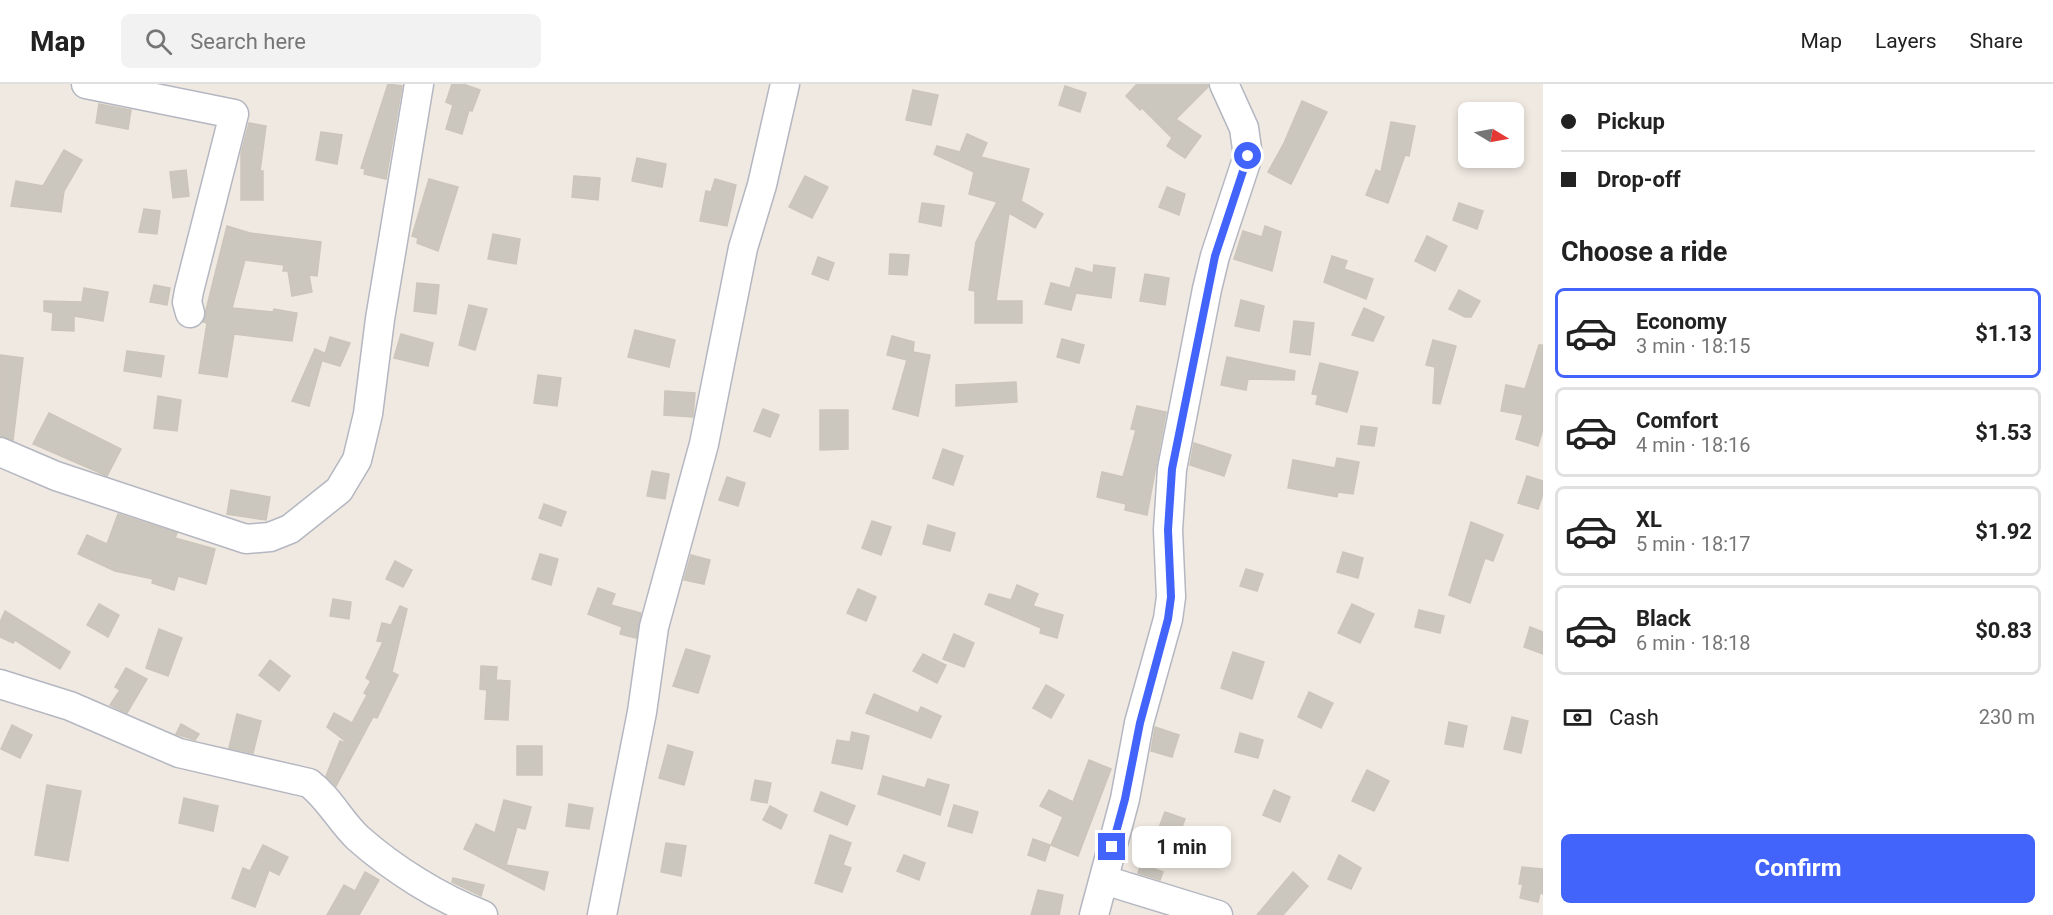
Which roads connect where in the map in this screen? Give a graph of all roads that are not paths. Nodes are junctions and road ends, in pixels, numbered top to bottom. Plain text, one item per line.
1 (86, 84) edge
2 (419, 84) edge
3 (785, 84) edge
4 (1224, 84) edge
5 (190, 313) dead end
6 (0, 452) edge
7 (0, 684) edge
8 (1104, 880) junction
9 (483, 915) edge
10 (602, 915) edge
11 (1094, 915) edge
12 (1218, 915) edge

1 - 5 street
2 - 6 street
3 - 10 street
4 - 8 street
7 - 9 street
8 - 11 street
8 - 12 street

